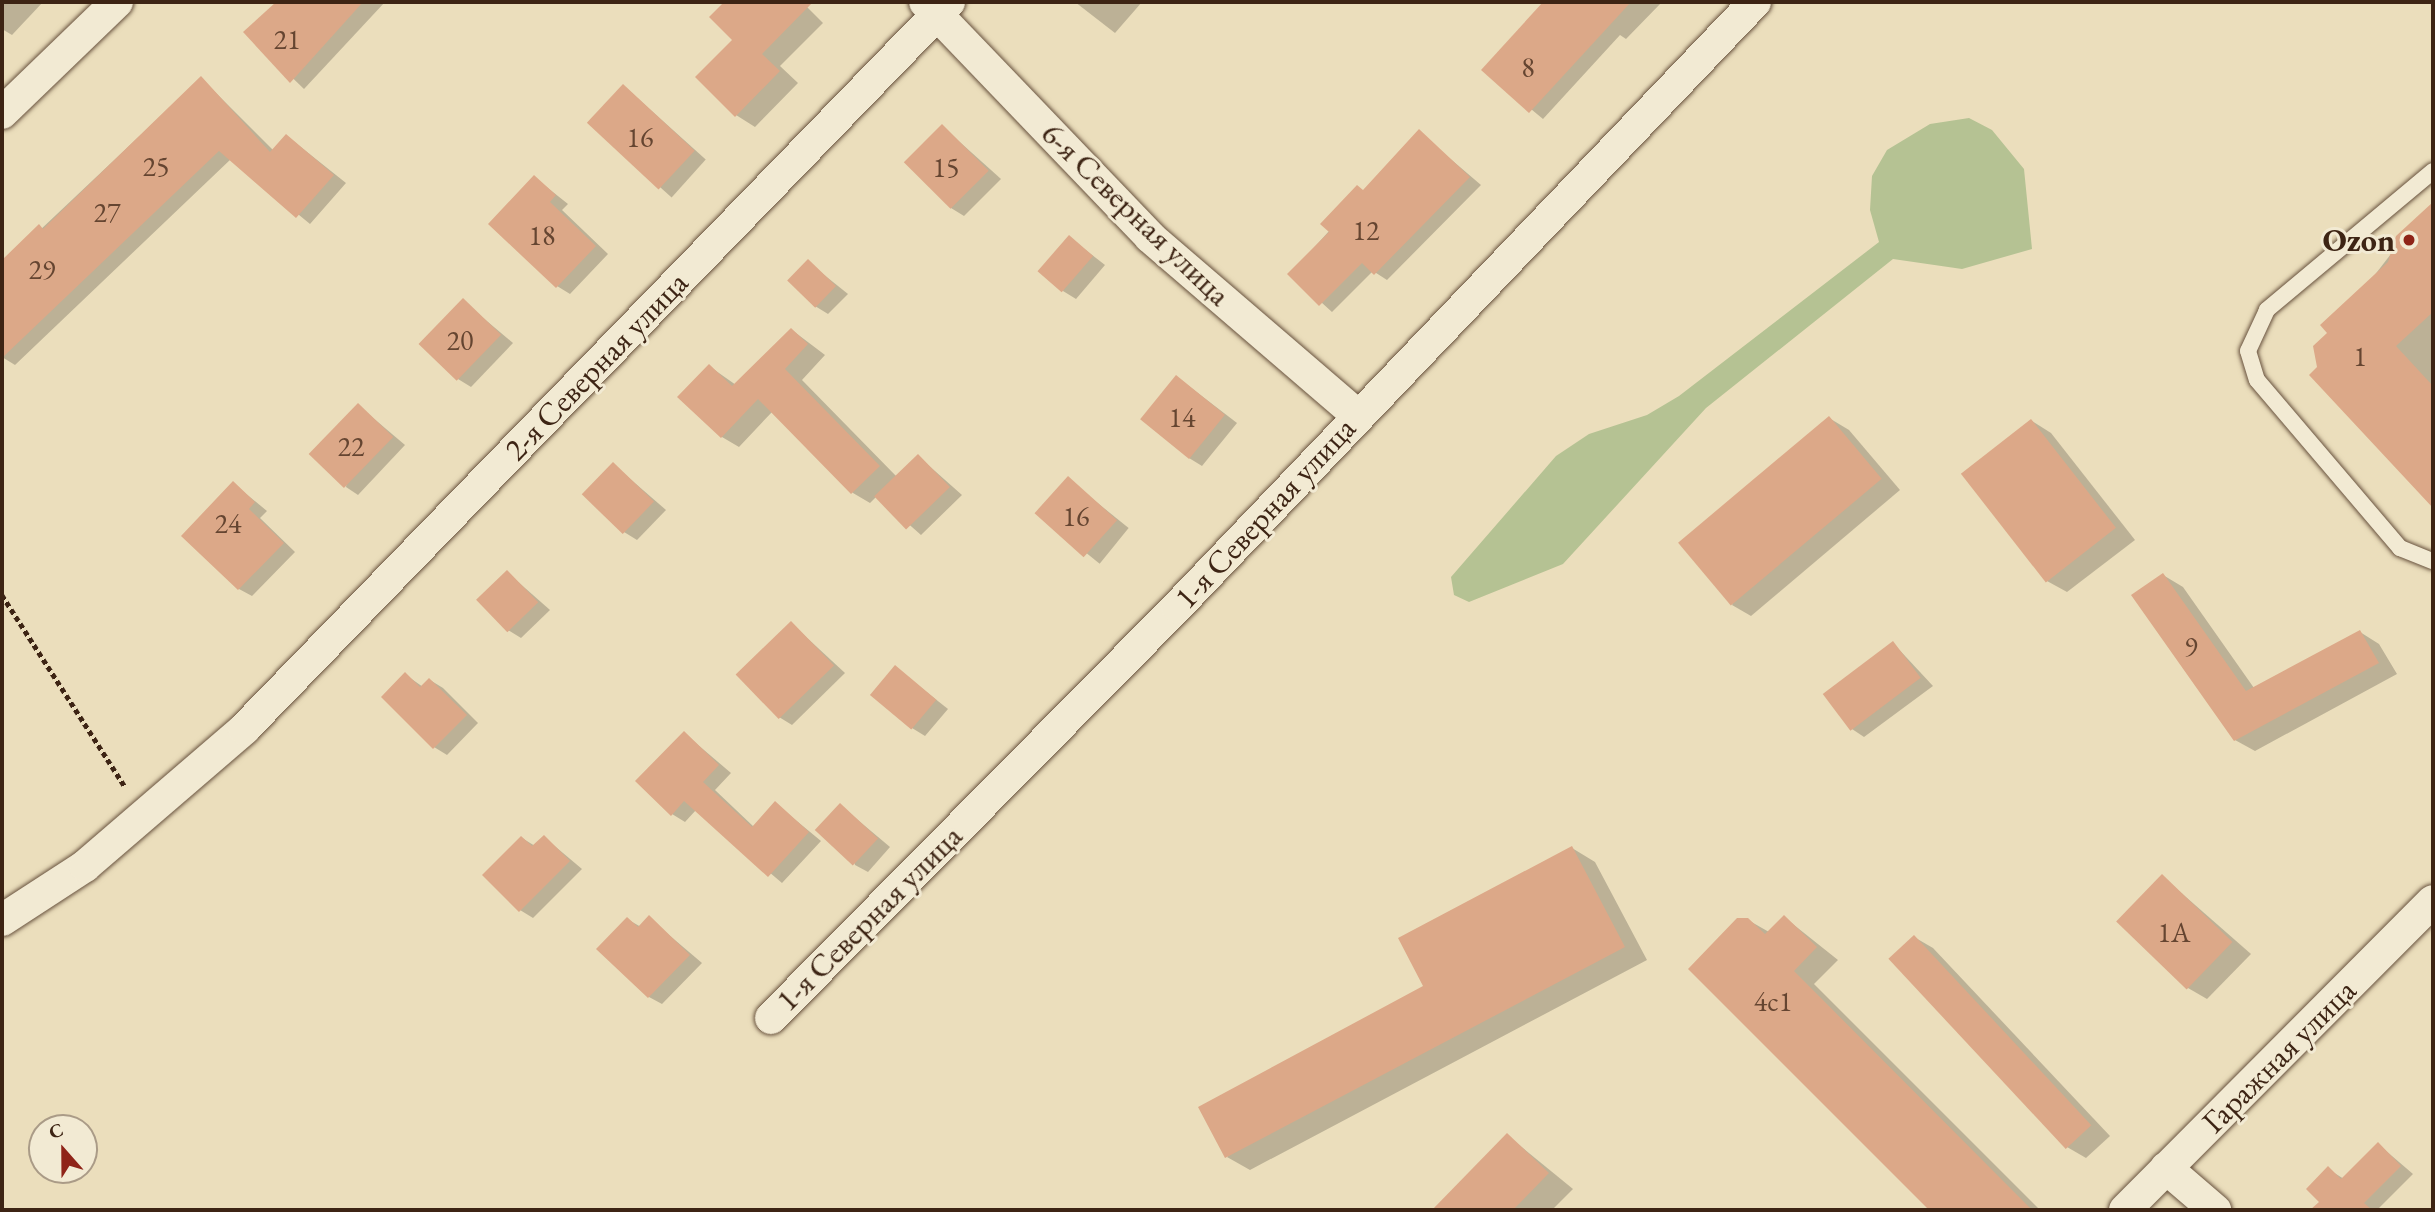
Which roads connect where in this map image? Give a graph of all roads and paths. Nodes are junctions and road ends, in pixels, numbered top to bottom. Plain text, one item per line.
1 (117, 2) edge
2 (1755, 2) edge
3 (937, 6) edge
4 (2, 113) edge
5 (2433, 171) edge
6 (1357, 415) junction
7 (2433, 561) edge
8 (2, 595) edge
9 (144, 817) junction
10 (2433, 901) edge
11 (2, 920) edge
12 (771, 1018) dead end
13 (2166, 1168) junction
14 (2125, 1210) edge
15 (2216, 1210) edge

1 - 4 street
2 - 6 street, 1-я Северная улица
3 - 6 street, 6-я Северная улица
3 - 9 street, 2-я Северная улица
5 - 7 lane
6 - 12 street, 1-я Северная улица
8 - 9 path
9 - 11 street, 2-я Северная улица
10 - 13 street, Гаражная улица
13 - 14 street, Гаражная улица
13 - 15 street

